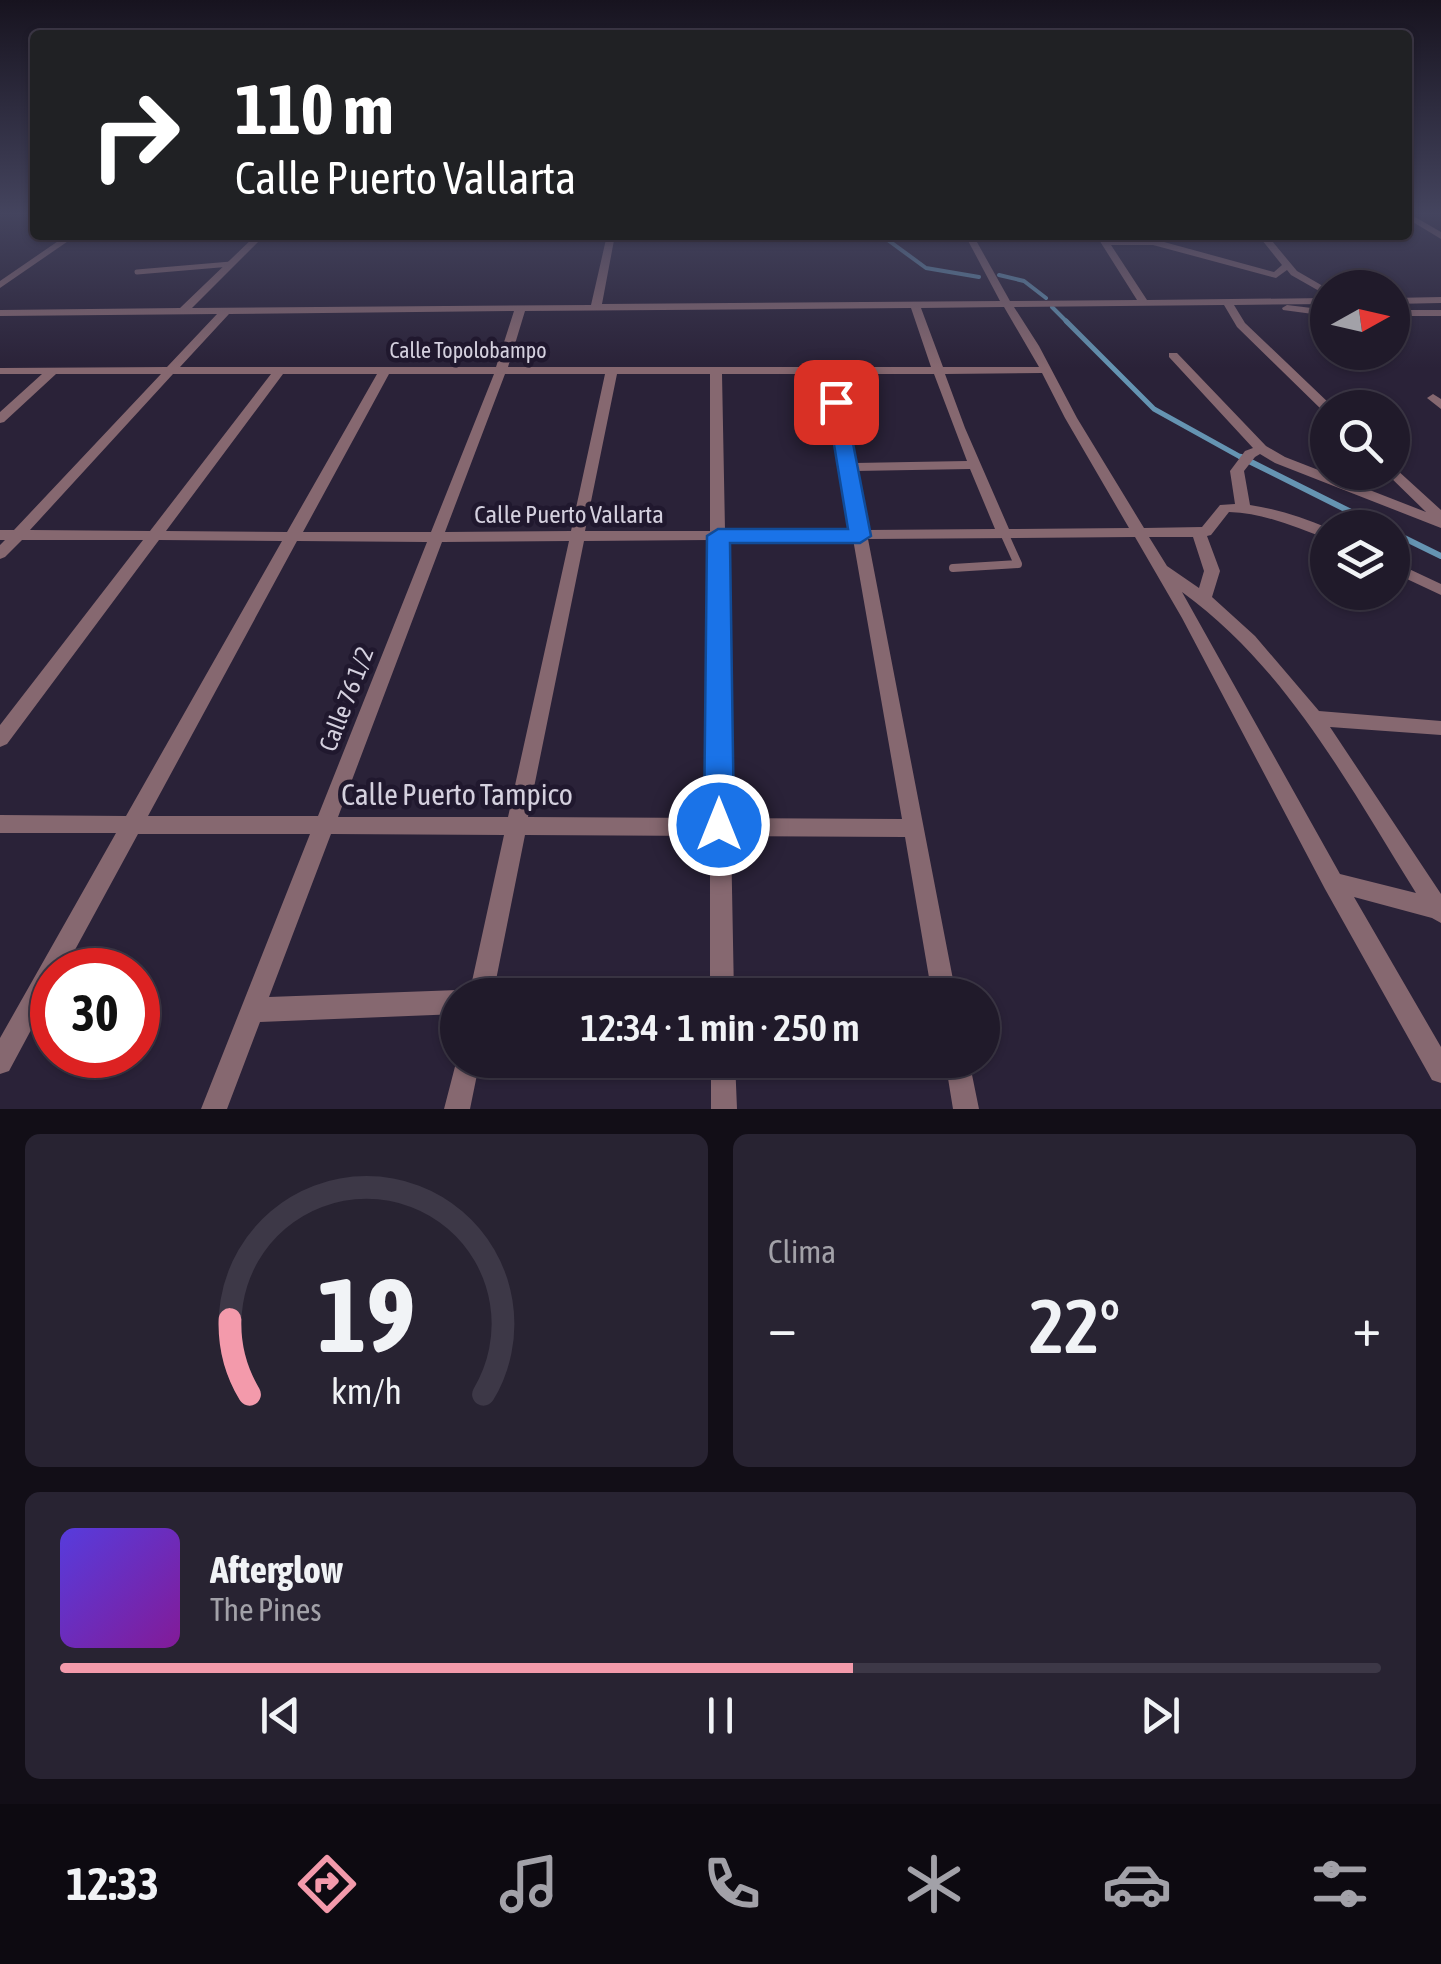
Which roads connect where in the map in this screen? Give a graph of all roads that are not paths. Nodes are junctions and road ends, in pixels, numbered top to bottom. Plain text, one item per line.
1 (30, 265) edge
2 (221, 265) edge
3 (229, 265) edge
4 (605, 265) edge
5 (985, 265) edge
6 (1120, 265) edge
7 (1238, 265) edge
8 (1286, 265) edge
9 (1288, 265) edge
10 (137, 272) dead end
11 (1276, 275) junction
12 (1310, 284) edge
13 (0, 285) edge
14 (1441, 300) edge
15 (1267, 301) junction
16 (1310, 301) edge
17 (1410, 301) edge
18 (1144, 302) junction
19 (1227, 302) junction
20 (914, 303) junction
21 (1006, 304) junction
22 (521, 307) junction
23 (596, 307) junction
24 (1310, 309) edge
25 (0, 312) edge
26 (182, 312) junction
27 (225, 312) junction
28 (1410, 313) edge
29 (1441, 313) edge
30 (1173, 354) dead end
31 (937, 368) junction
32 (54, 370) junction
33 (173, 370) junction
34 (278, 370) junction
35 (385, 370) junction
36 (501, 370) junction
37 (612, 370) junction
38 (716, 370) junction
39 (830, 370) junction
40 (1046, 370) junction
41 (0, 371) edge
42 (1310, 392) edge
43 (0, 419) edge
44 (1256, 452) junction
45 (974, 465) junction
46 (848, 467) junction
47 (1409, 490) edge
48 (1243, 508) junction
49 (1441, 521) edge
50 (1310, 527) edge
51 (1138, 530) junction
52 (1004, 533) junction
53 (1199, 533) junction
54 (0, 535) edge
55 (18, 535) junction
56 (156, 535) junction
57 (292, 536) junction
58 (577, 536) junction
59 (718, 536) junction
60 (860, 536) junction
61 (436, 537) junction
62 (0, 554) edge
63 (954, 568) dead end
64 (1160, 568) junction
65 (1410, 575) edge
66 (1441, 590) edge
67 (1204, 597) junction
68 (1314, 718) junction
69 (1441, 728) edge
70 (0, 738) edge
71 (0, 824) edge
72 (131, 824) junction
73 (324, 825) junction
74 (518, 825) junction
75 (719, 825) junction
76 (913, 828) junction
77 (1333, 882) junction
78 (1440, 911) edge
79 (485, 978) edge
80 (722, 978) edge
81 (941, 978) edge
82 (440, 1003) edge
83 (252, 1010) junction
84 (0, 1062) edge
85 (1441, 1071) edge
86 (464, 1078) edge
87 (723, 1078) edge
88 (960, 1078) edge
89 (214, 1109) edge
90 (457, 1109) edge
91 (724, 1109) edge
92 (966, 1109) edge

1 - 13 street
2 - 10 lane
3 - 26 street
4 - 23 street
5 - 21 street
6 - 18 street
7 - 11 street
8 - 11 street
9 - 12 street
11 - 15 street
14 - 17 street
15 - 16 street
15 - 19 street
15 - 24 street
18 - 19 street
18 - 21 street
19 - 42 street
20 - 21 street
20 - 23 street
20 - 31 street
21 - 40 street
22 - 23 street
22 - 27 street
22 - 36 street, Calle 76 1/2
25 - 26 street
26 - 27 street
27 - 33 street
28 - 29 street
30 - 44 street
31 - 39 street, Calle Topolobampo
31 - 40 street, Calle Topolobampo
31 - 45 street
32 - 33 street, Calle Topolobampo
32 - 41 street, Calle Topolobampo
32 - 43 street
33 - 34 street, Calle Topolobampo
33 - 55 street
34 - 35 street, Calle Topolobampo
34 - 56 street
35 - 36 street, Calle Topolobampo
35 - 57 street
36 - 37 street, Calle Topolobampo
36 - 61 street, Calle 76 1/2
37 - 38 street, Calle Topolobampo
37 - 58 street
38 - 39 street, Calle Topolobampo
38 - 59 street
39 - 46 street
40 - 51 street
44 - 48 street
44 - 49 street
45 - 46 street
45 - 52 street
46 - 60 street
47 - 49 street
48 - 50 street
48 - 53 street
51 - 52 street, Calle Puerto Vallarta
51 - 53 street, Calle Puerto Vallarta
51 - 64 street
52 - 60 street, Calle Puerto Vallarta
52 - 63 lane
53 - 67 street
54 - 55 street, Calle Puerto Vallarta
55 - 56 street, Calle Puerto Vallarta
55 - 62 street
56 - 57 street, Calle Puerto Vallarta
56 - 70 street
57 - 61 street, Calle Puerto Vallarta
57 - 72 street
58 - 59 street, Calle Puerto Vallarta
58 - 61 street, Calle Puerto Vallarta
58 - 74 street
59 - 60 street, Calle Puerto Vallarta
59 - 75 street
60 - 76 street
61 - 73 street, Calle 76 1/2
64 - 67 street
64 - 77 street
65 - 66 street
67 - 68 street
68 - 69 street
68 - 78 street
71 - 72 street, Calle Puerto Tampico
72 - 73 street, Calle Puerto Tampico
72 - 84 street
73 - 74 street, Calle Puerto Tampico
73 - 83 street, Calle 76 1/2
74 - 75 street, Calle Puerto Tampico
74 - 79 street
75 - 76 street, Calle Puerto Tampico
75 - 80 street
76 - 81 street
77 - 78 street
77 - 85 street
82 - 83 street
83 - 89 street, Calle 76 1/2
86 - 90 street
87 - 91 street
88 - 92 street

